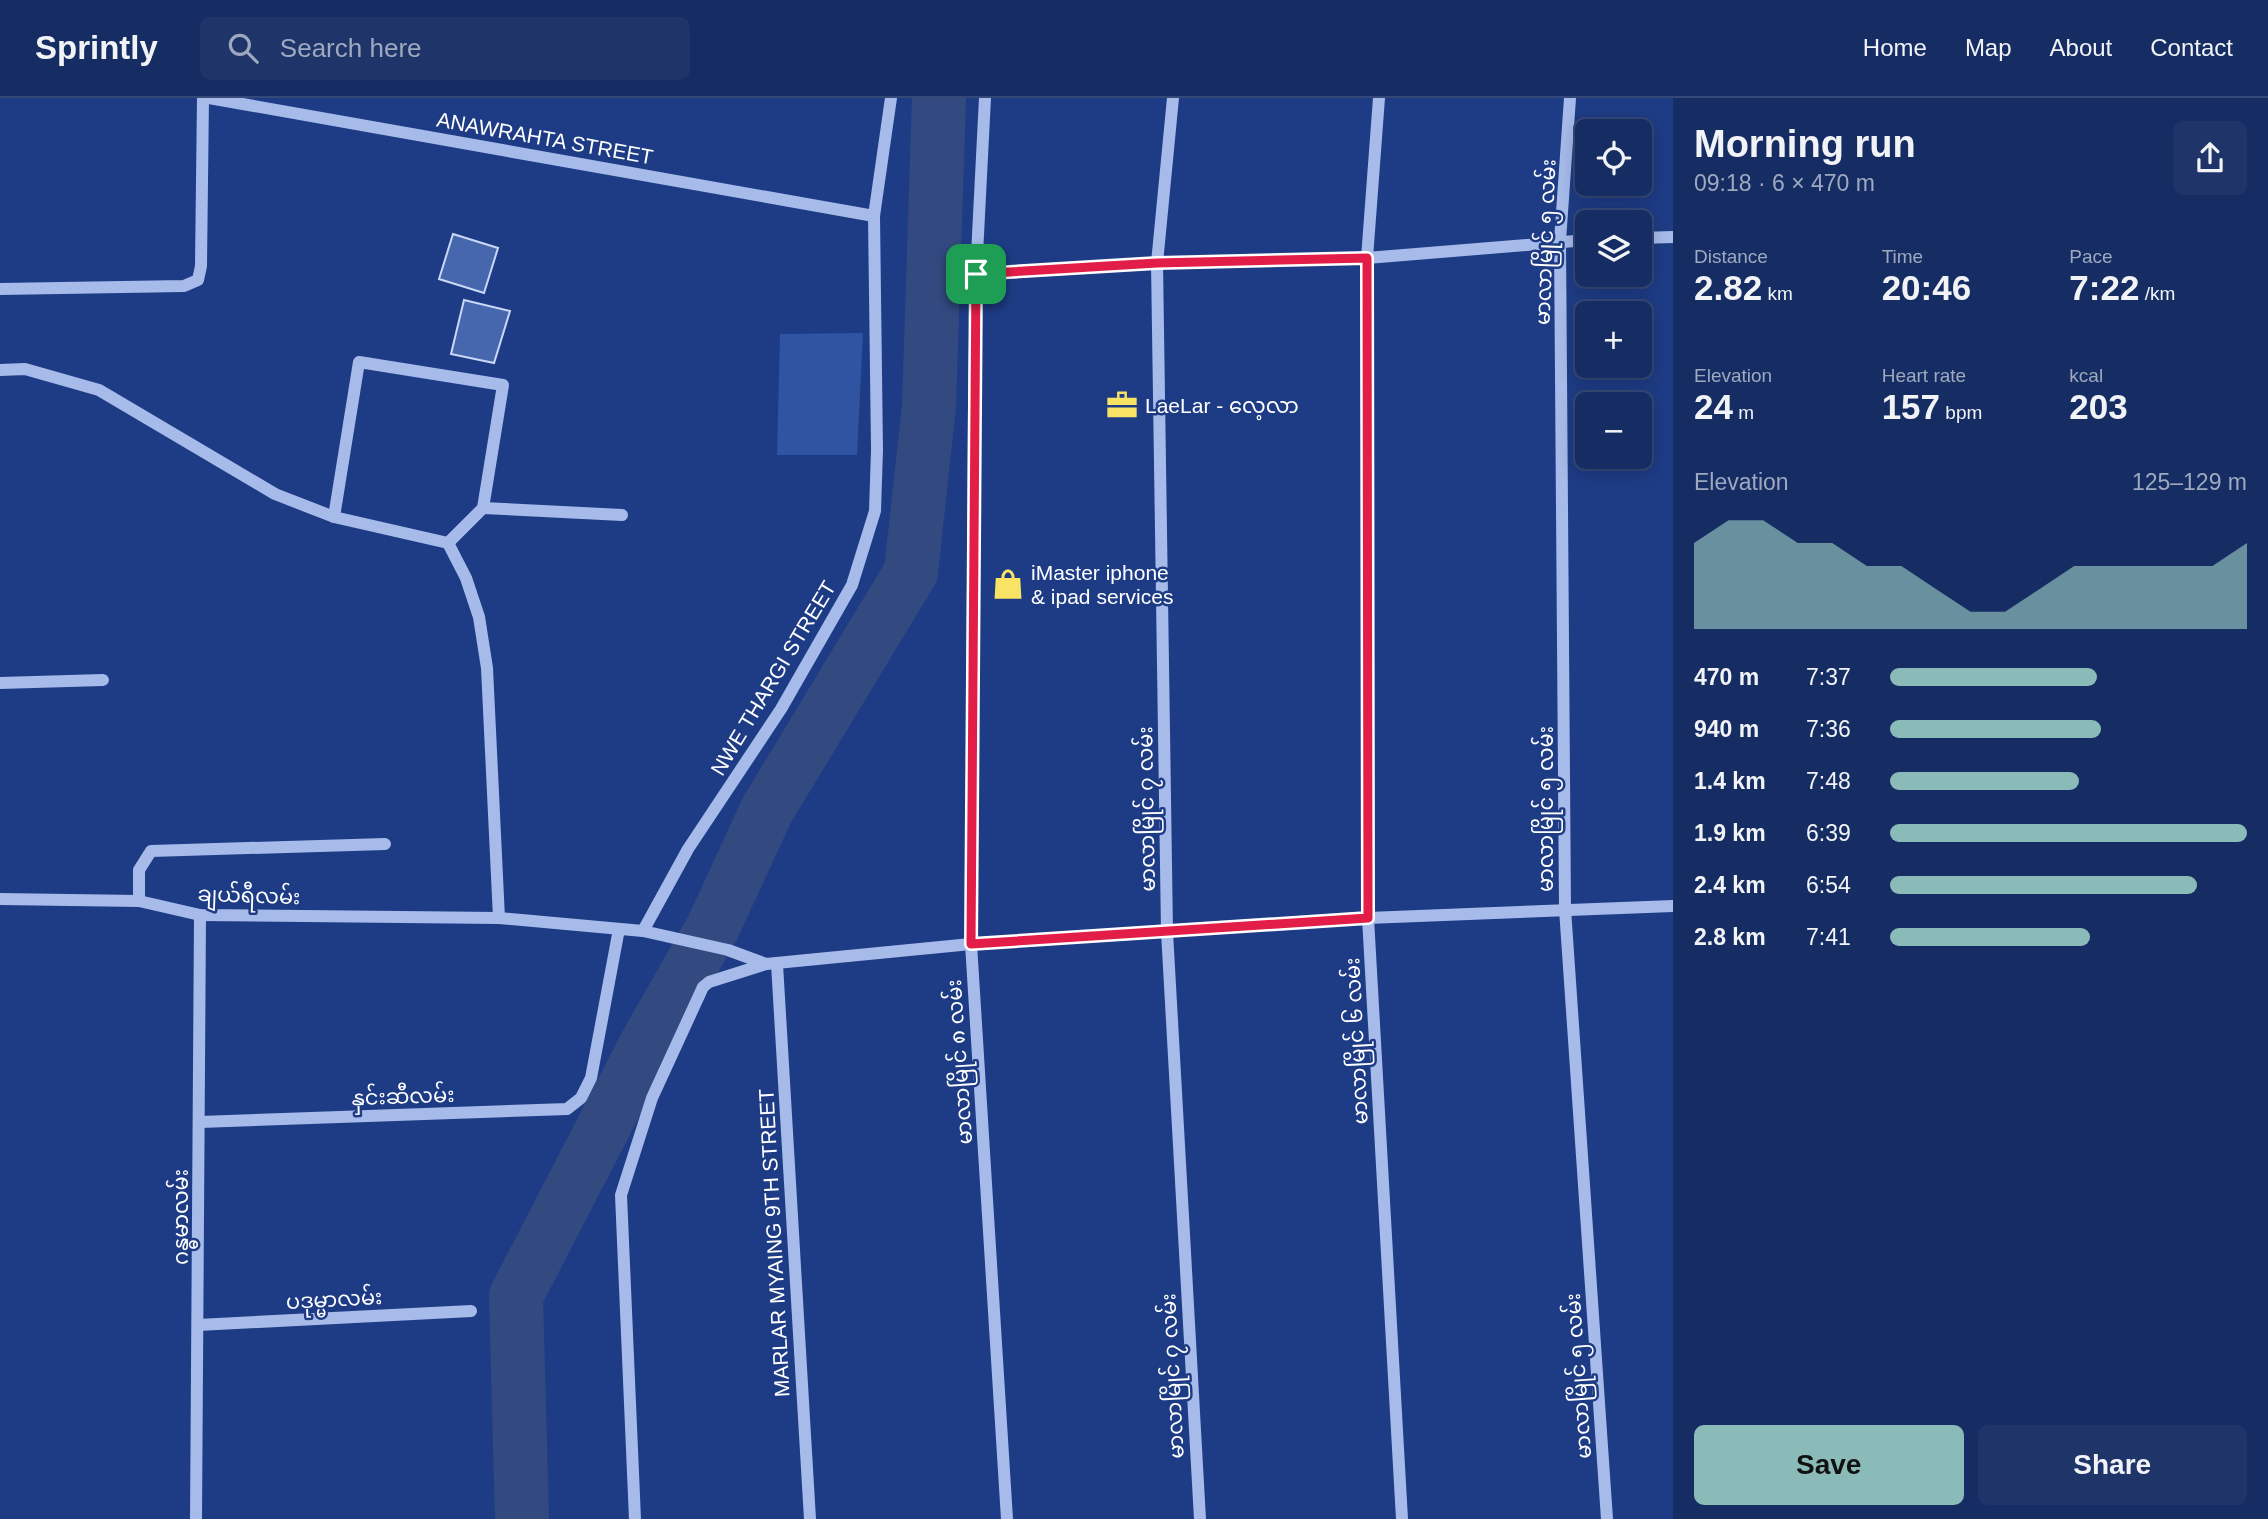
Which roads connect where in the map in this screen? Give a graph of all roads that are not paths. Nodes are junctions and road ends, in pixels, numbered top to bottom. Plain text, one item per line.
1 (203, 98) edge
2 (209, 98) edge
3 (891, 98) edge
4 (985, 98) edge
5 (1173, 98) edge
6 (1379, 98) edge
7 (1570, 98) edge
8 (874, 216) junction
9 (1673, 237) edge
10 (1652, 238) edge
11 (1575, 240) edge
12 (1560, 241) junction
13 (1367, 258) junction
14 (1157, 263) junction
15 (976, 274) junction
16 (0, 289) edge
17 (0, 370) edge
18 (483, 508) junction
19 (622, 515) dead end
20 (334, 517) junction
21 (448, 543) junction
22 (103, 680) dead end
23 (0, 683) edge
24 (385, 844) dead end
25 (0, 899) edge
26 (139, 901) junction
27 (1673, 906) edge
28 (1565, 909) junction
29 (200, 915) junction
30 (499, 918) junction
31 (1368, 918) junction
32 (619, 929) junction
33 (643, 931) junction
34 (1167, 932) junction
35 (971, 944) junction
36 (771, 964) junction
37 (200, 1122) junction
38 (471, 1311) dead end
39 (198, 1325) junction
40 (196, 1519) edge
41 (635, 1519) edge
42 (810, 1519) edge
43 (1007, 1519) edge
44 (1200, 1519) edge
45 (1402, 1519) edge
46 (1607, 1519) edge

1 - 16 street
2 - 8 street, ANAWRAHTA STREET
3 - 8 street, NWE THARGI STREET
4 - 15 street, မာလာမြိုင် ၈ လမ်း
5 - 14 street, မာလာမြိုင် ၇ လမ်း
6 - 13 street, မာလာမြိုင် ၆ လမ်း
7 - 12 street, မာလာမြိုင် ၅ လမ်း
8 - 33 street, NWE THARGI STREET
9 - 10 street
11 - 12 street
12 - 13 street
12 - 28 street, မာလာမြိုင် ၅ လမ်း
13 - 14 street
13 - 31 street, မာလာမြိုင် ၆ လမ်း
14 - 15 street
14 - 34 street, မာလာမြိုင် ၇ လမ်း
15 - 35 street, မာလာမြိုင် ၈ လမ်း
17 - 20 street
18 - 19 street
18 - 20 street
18 - 21 street
20 - 21 street
21 - 30 street
22 - 23 street
24 - 26 street
25 - 26 street, ချယ်ရီလမ်း
26 - 29 street, ချယ်ရီလမ်း
27 - 28 street
28 - 31 street
28 - 46 street, မာလာမြိုင် ၅ လမ်း
29 - 30 street, ချယ်ရီလမ်း
29 - 37 street, ဂန္ဓမာလမ်း
30 - 32 street, ချယ်ရီလမ်း
31 - 34 street
31 - 45 street, မာလာမြိုင် ၆ လမ်း
32 - 33 street, ချယ်ရီလမ်း
32 - 37 street, နှင်းဆီလမ်း
33 - 36 street, ချယ်ရီလမ်း
34 - 35 street
34 - 44 street, မာလာမြိုင် ၇ လမ်း
35 - 36 street
35 - 43 street, မာလာမြိုင် ၈ လမ်း
36 - 41 street
36 - 42 street, MARLAR MYAING 9TH STREET
37 - 39 street, ဂန္ဓမာလမ်း
38 - 39 street, ပဒုမ္မာလမ်း
39 - 40 street, ဂန္ဓမာလမ်း

